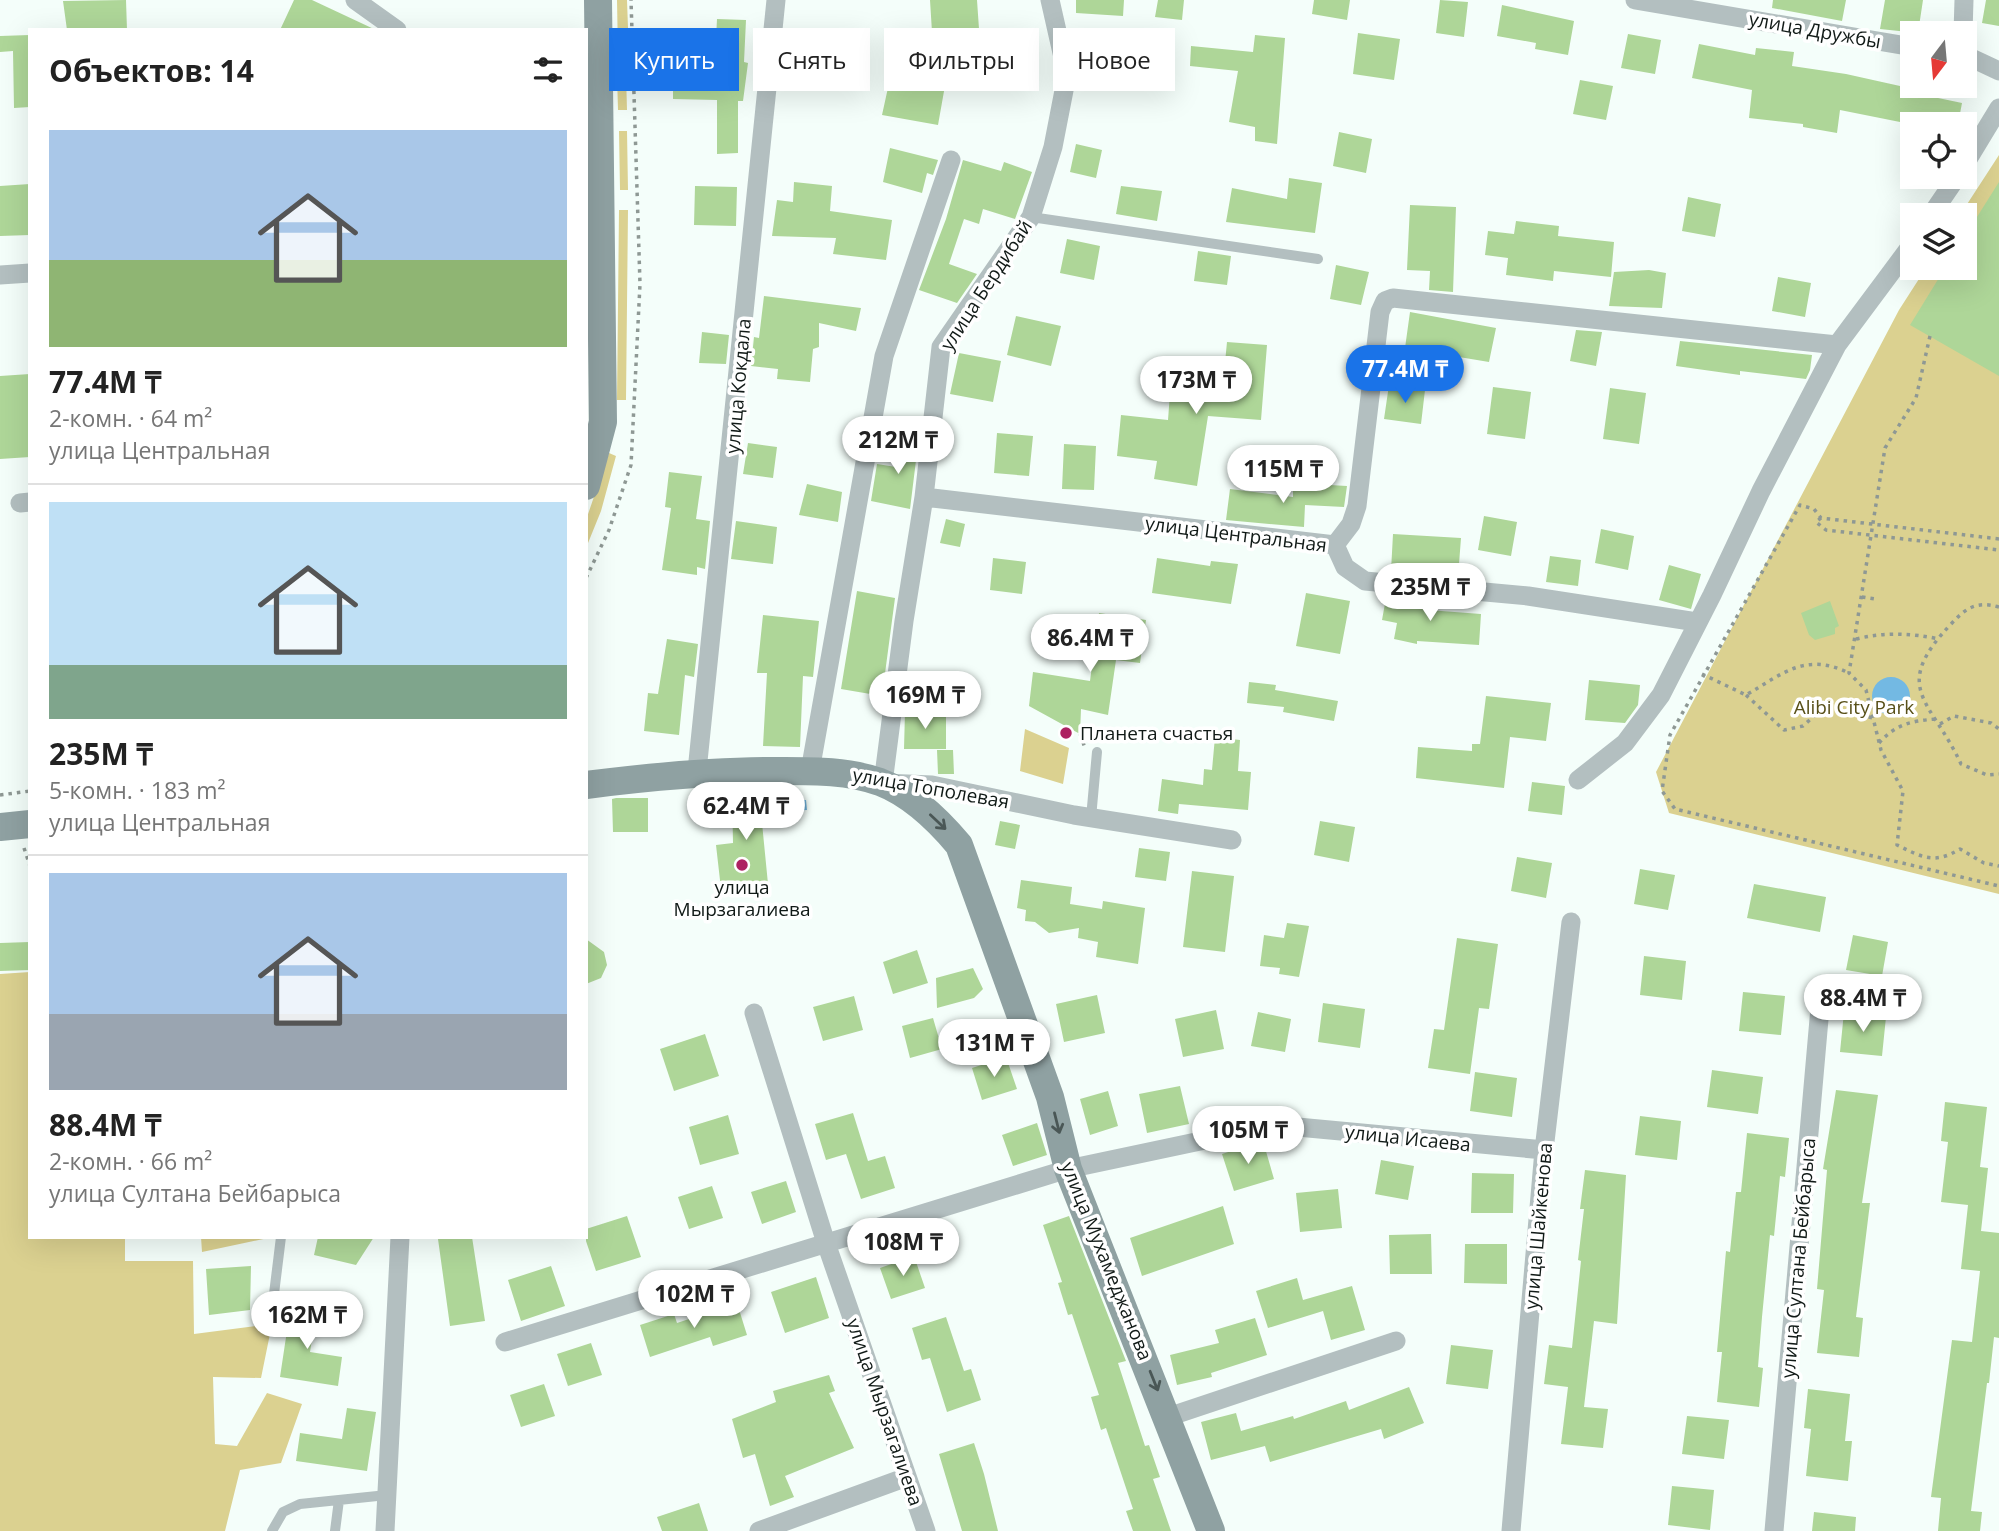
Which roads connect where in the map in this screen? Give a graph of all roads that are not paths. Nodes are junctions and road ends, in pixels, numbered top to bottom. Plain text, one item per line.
1 (355, 0) edge
2 (598, 0) edge
3 (776, 0) edge
4 (1050, 0) edge
5 (1635, 0) edge
6 (1964, 0) edge
7 (1963, 21) edge
8 (394, 28) edge
9 (1900, 45) edge
10 (1978, 61) edge
11 (1999, 71) edge
12 (1999, 108) edge
13 (1977, 144) edge
14 (951, 160) dead end
15 (593, 181) edge
16 (1031, 217) junction
17 (1318, 259) dead end
18 (1900, 260) edge
19 (28, 273) edge
20 (0, 275) edge
21 (1837, 345) junction
22 (588, 478) edge
23 (924, 497) junction
24 (1335, 545) junction
25 (1697, 622) junction
26 (1097, 752) dead end
27 (697, 771) junction
28 (810, 771) junction
29 (1578, 780) dead end
30 (883, 783) junction
31 (588, 785) edge
32 (1091, 818) junction
33 (1232, 840) dead end
34 (1571, 922) dead end
35 (1822, 985) dead end
36 (754, 1013) dead end
37 (1544, 1150) junction
38 (1068, 1170) junction
39 (281, 1239) edge
40 (400, 1239) edge
41 (826, 1243) junction
42 (272, 1310) dead end
43 (1396, 1341) dead end
44 (505, 1342) dead end
45 (1168, 1417) junction
46 (907, 1477) junction
47 (387, 1495) junction
48 (339, 1500) junction
49 (272, 1531) edge
50 (335, 1531) edge
51 (385, 1531) edge
52 (759, 1531) edge
53 (926, 1531) edge
54 (1211, 1531) edge
55 (1511, 1531) edge
56 (1774, 1531) edge

1 - 8 street
2 - 15 street
3 - 27 street, улица Кокдала
4 - 16 street, улица Бердибай
5 - 9 street, улица Дружбы
6 - 7 street
10 - 11 street
12 - 13 street
14 - 28 street
15 - 22 street
16 - 17 lane
16 - 23 street, улица Бердибай
18 - 21 street
19 - 20 street
21 - 24 street
21 - 25 street
23 - 24 street, улица Центральная
23 - 30 street, улица Бердибай
24 - 25 street, улица Центральная
25 - 29 street
26 - 32 lane
27 - 28 street, улица Тополевая
27 - 31 street, улица Тополевая
28 - 30 street, улица Тополевая
30 - 32 street, улица Тополевая
30 -> 38 street, улица Мухамеджанова
32 - 33 street, улица Тополевая
34 - 37 street, улица Шайкенова
35 - 56 street, улица Султана Бейбарыса
36 - 41 street, улица Мырзагалиева
37 - 38 street, улица Исаева
37 - 55 street, улица Шайкенова
38 - 41 street, улица Исаева
38 -> 45 street, улица Мухамеджанова
39 - 42 lane
40 - 47 street
41 - 44 street, улица Исаева
41 - 46 street, улица Мырзагалиева
43 - 45 street
45 - 54 street, улица Мухамеджанова
46 - 52 street
46 - 53 street, улица Мырзагалиева
47 - 48 lane
47 - 51 street
48 - 49 lane
48 - 50 lane

